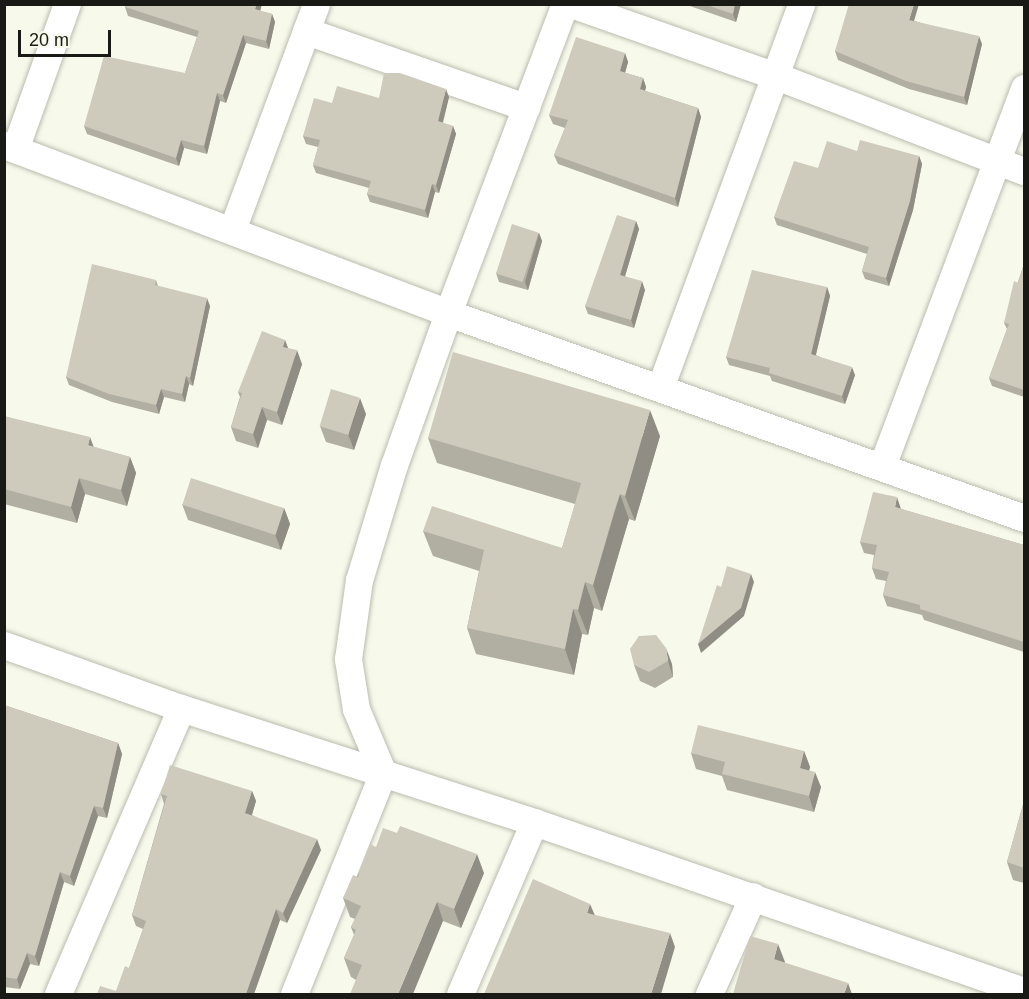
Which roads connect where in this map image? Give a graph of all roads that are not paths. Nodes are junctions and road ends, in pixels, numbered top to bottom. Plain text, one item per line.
1 (67, 4) edge
2 (316, 4) edge
3 (565, 4) edge
4 (571, 4) edge
5 (801, 4) edge
6 (306, 31) junction
7 (776, 76) junction
8 (1024, 88) edge
9 (526, 107) junction
10 (10, 147) edge
11 (998, 161) junction
12 (1024, 171) edge
13 (232, 230) junction
14 (448, 313) junction
15 (660, 387) junction
16 (882, 466) junction
17 (1024, 518) edge
18 (4, 645) edge
19 (181, 708) junction
20 (383, 774) junction
21 (534, 822) junction
22 (753, 896) junction
23 (1024, 991) edge
24 (58, 994) edge
25 (294, 994) edge
26 (460, 994) edge
27 (709, 994) edge

1 - 10 street
2 - 6 street
3 - 9 street
4 - 7 street
5 - 7 street
6 - 9 street
6 - 13 street
7 - 11 street
7 - 15 street
8 - 11 street
9 - 14 street
10 - 13 street
11 - 12 street
11 - 16 street
13 - 14 street
14 - 15 street
14 - 20 street
15 - 16 street
16 - 17 street
18 - 19 street
19 - 20 street
19 - 24 street
20 - 21 street
20 - 25 street
21 - 22 street
21 - 26 street
22 - 23 street
22 - 27 street

